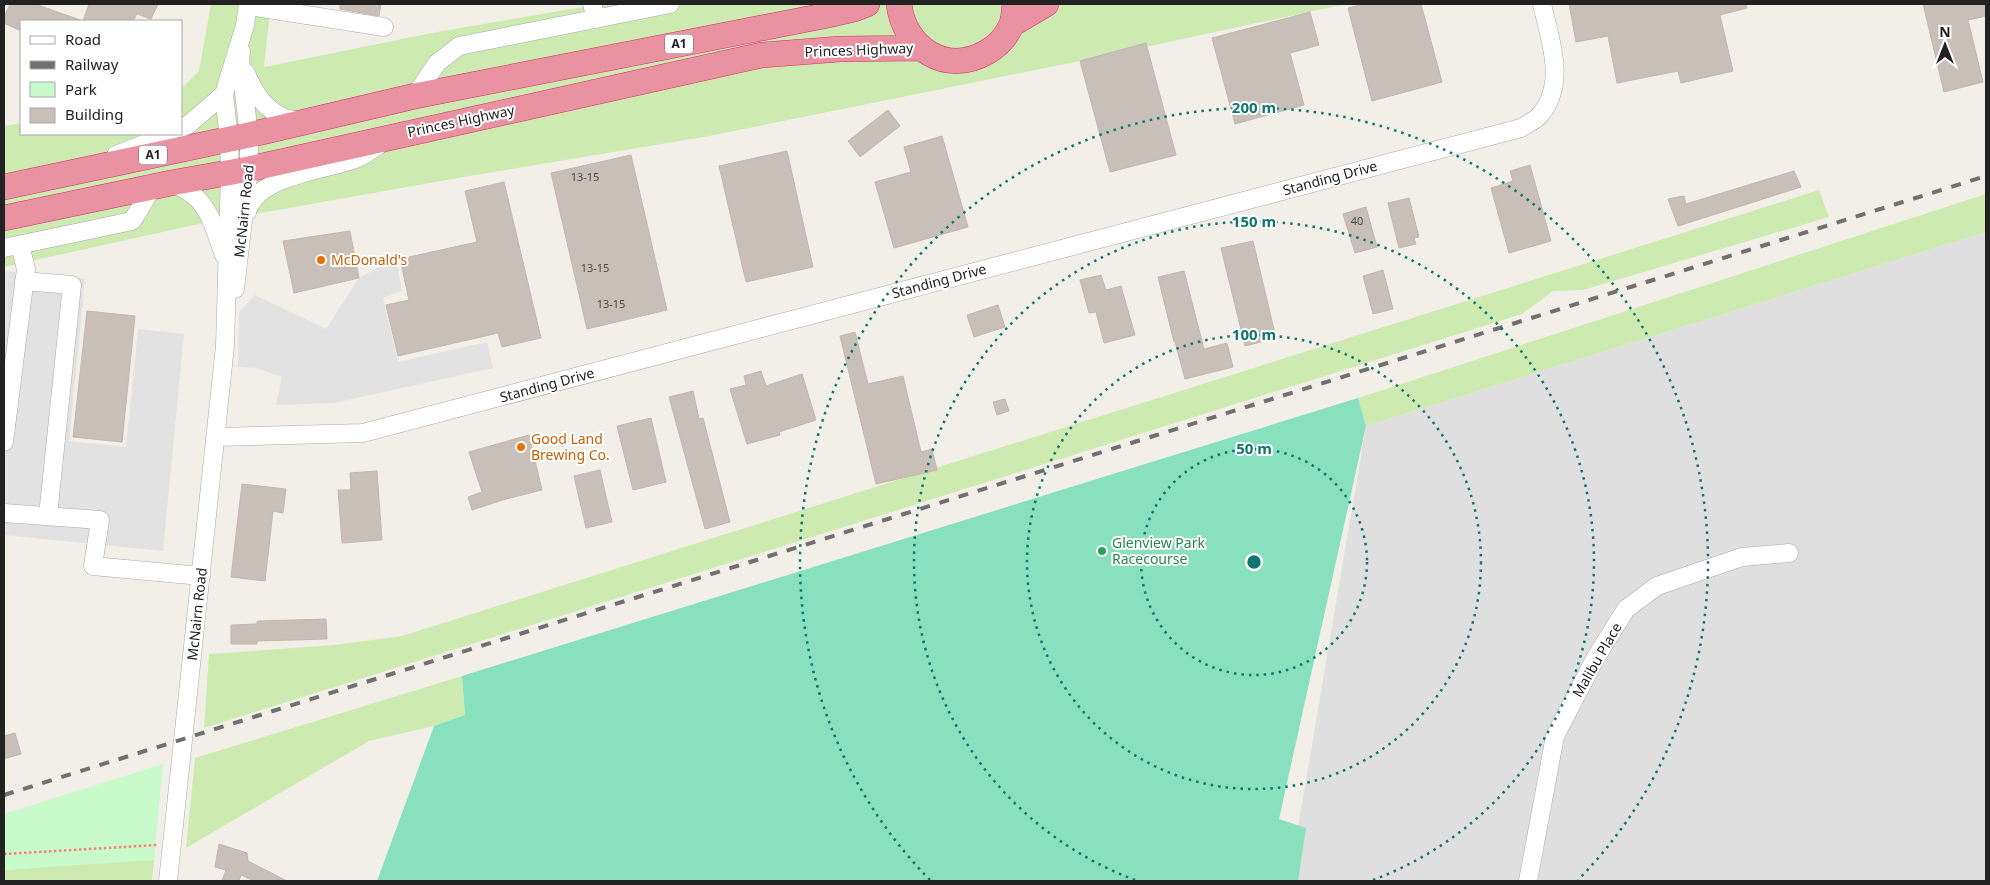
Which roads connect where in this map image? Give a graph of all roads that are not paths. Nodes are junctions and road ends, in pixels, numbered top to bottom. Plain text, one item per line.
1 (670, 4) edge
2 (867, 4) edge
3 (900, 4) edge
4 (1046, 4) edge
5 (1542, 4) edge
6 (248, 5) edge
7 (814, 10) edge
8 (594, 12) edge
9 (1013, 14) edge
10 (245, 25) junction
11 (384, 27) dead end
12 (922, 48) junction
13 (240, 59) junction
14 (224, 94) junction
15 (415, 96) junction
16 (498, 113) junction
17 (305, 121) junction
18 (182, 127) edge
19 (168, 135) edge
20 (395, 135) junction
21 (239, 137) junction
22 (240, 170) junction
23 (77, 172) junction
24 (162, 185) junction
25 (4, 187) edge
26 (4, 218) edge
27 (243, 227) junction
28 (12, 246) edge
29 (226, 260) junction
30 (24, 281) junction
31 (224, 346) junction
32 (216, 437) junction
33 (4, 442) edge
34 (4, 513) edge
35 (48, 516) junction
36 (1789, 553) dead end
37 (201, 576) junction
38 (168, 881) edge
39 (1528, 881) edge

1 - 8 street
2 - 7 highway, A1
3 - 12 highway, Princes Highway / A1
4 - 9 highway, Princes Highway / A1
5 - 32 street, Standing Drive
6 - 10 street
6 - 11 street
7 - 15 highway, A1
8 - 15 street
9 - 12 highway, Princes Highway / A1
10 - 13 street
10 - 14 street
12 - 16 highway, Princes Highway / A1
13 - 17 street
13 - 21 street
14 - 18 street
14 - 21 street
15 - 16 highway
15 - 17 highway, A1
16 - 20 highway, Princes Highway / A1
17 - 21 highway, A1
19 - 23 street
20 - 22 highway, Princes Highway / A1
20 - 27 street
21 - 22 street, McNairn Road
21 - 23 highway, A1
22 - 24 highway, Princes Highway / A1
22 - 27 street, McNairn Road
22 - 29 street, McNairn Road
23 - 25 highway, A1
24 - 26 highway, Princes Highway / A1
24 - 28 street
24 - 29 street
27 - 31 street, McNairn Road
28 - 30 street
29 - 31 street, McNairn Road
30 - 33 street
30 - 35 street
31 - 32 street, McNairn Road
32 - 37 street, McNairn Road
34 - 35 street
35 - 37 street
36 - 39 street, Malibu Place
37 - 38 street, McNairn Road

